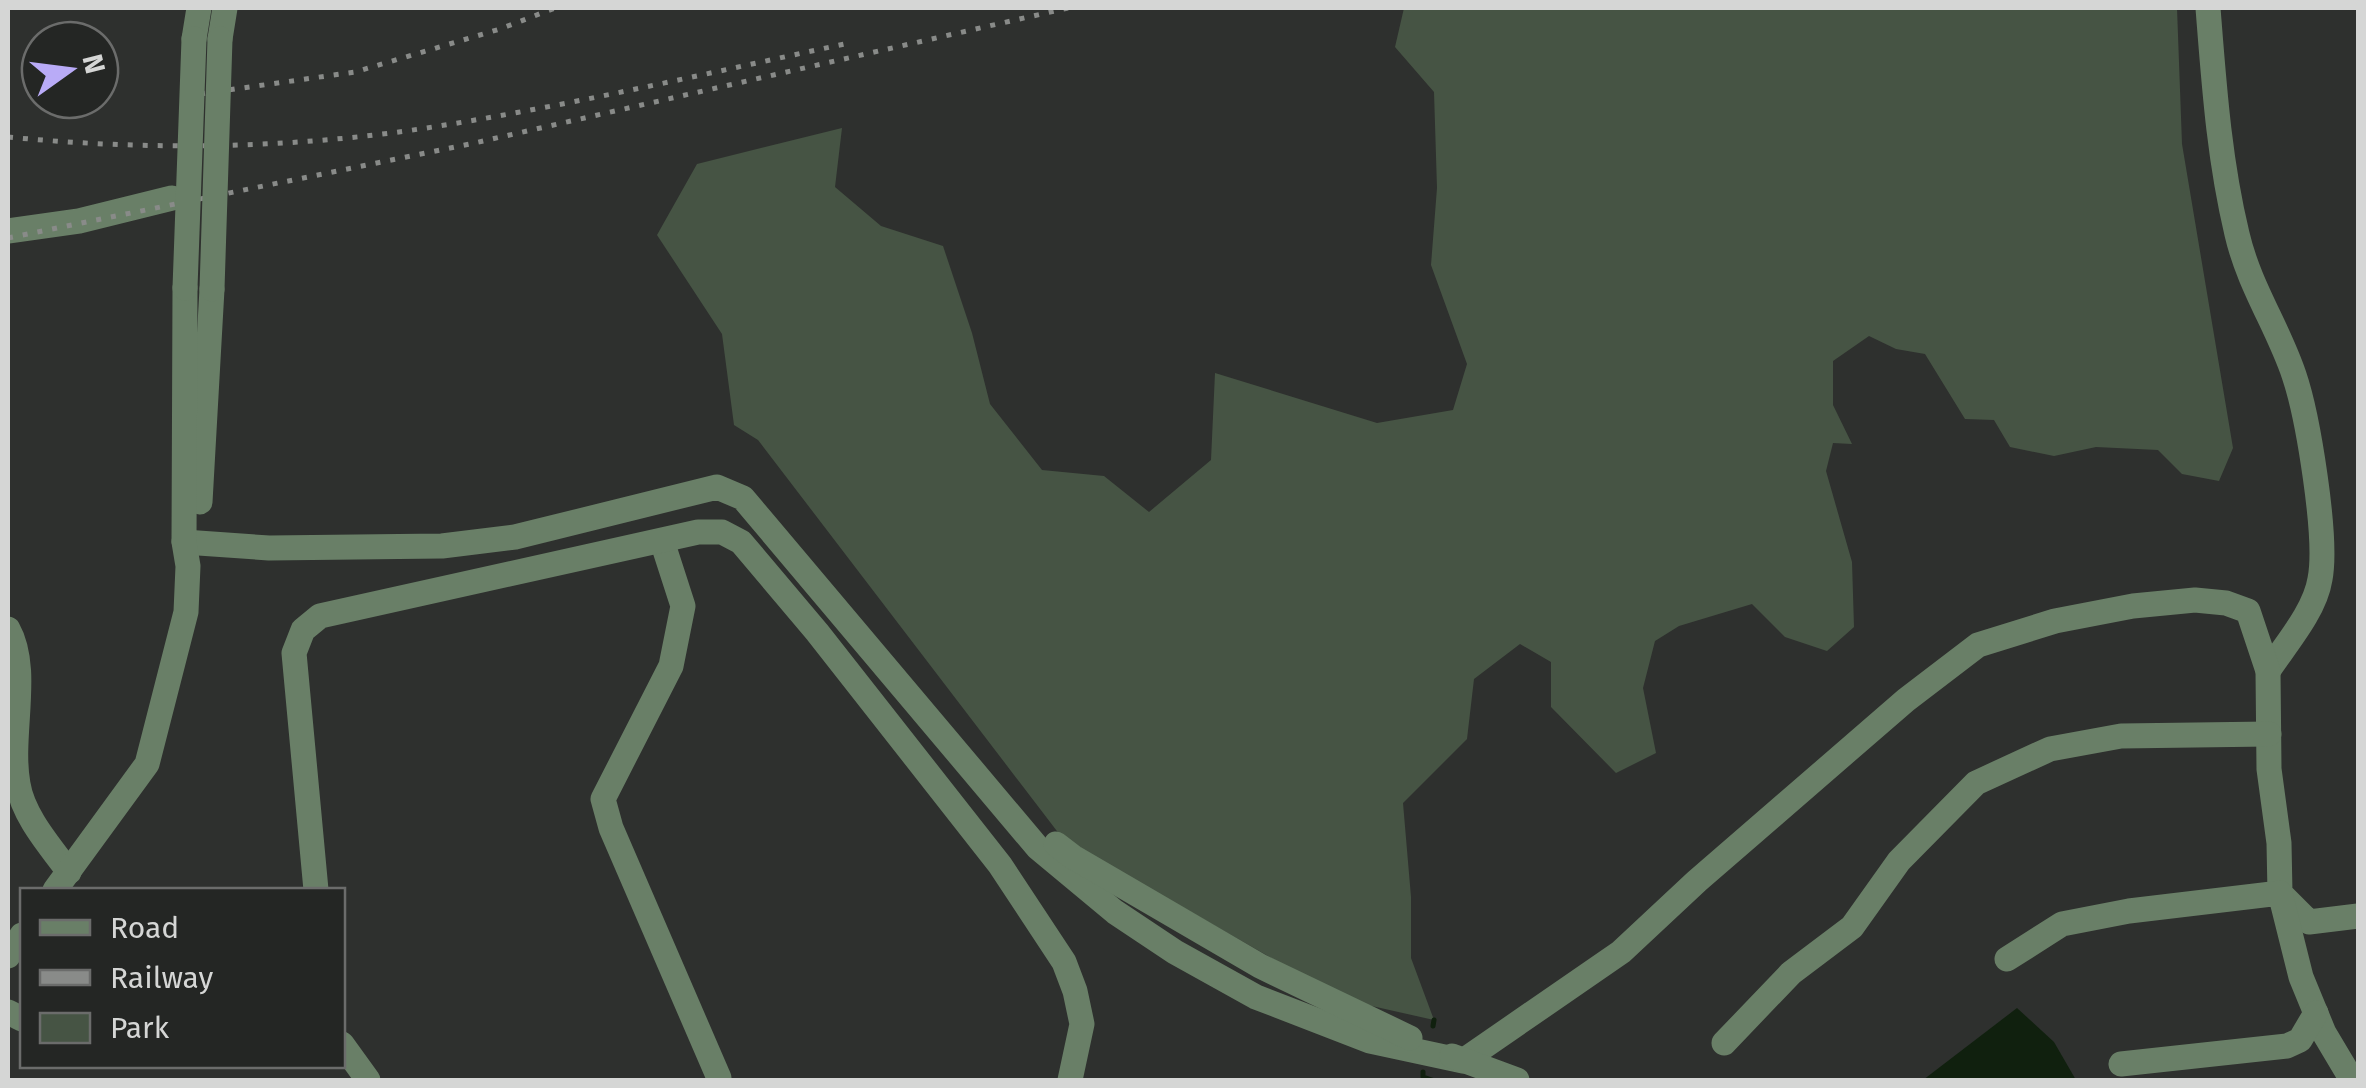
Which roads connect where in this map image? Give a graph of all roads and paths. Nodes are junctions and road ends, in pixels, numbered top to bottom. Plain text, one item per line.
1 (199, 8) edge
2 (225, 8) edge
3 (2208, 8) edge
4 (172, 198) dead end
5 (8, 231) edge
6 (662, 541) junction
7 (189, 550) junction
8 (8, 628) edge
9 (2268, 672) junction
10 (2269, 734) junction
11 (62, 881) edge
12 (316, 888) edge
13 (2280, 894) junction
14 (2358, 916) edge
15 (2006, 959) dead end
16 (2316, 1013) junction
17 (1724, 1043) dead end
18 (345, 1048) edge
19 (1464, 1061) junction
20 (2122, 1064) dead end
21 (719, 1078) edge
22 (368, 1080) edge
23 (1070, 1080) edge
24 (1517, 1080) edge
25 (2352, 1080) edge

1 - 7 street, bridge
2 - 7 street, bridge
3 - 9 street
4 - 5 street
6 - 12 street
6 - 21 street
6 - 23 street
7 - 11 street
7 - 19 street
8 - 11 street
9 - 10 street
9 - 19 street
10 - 13 street
10 - 17 street
13 - 14 street
13 - 15 street
13 - 16 street
16 - 20 street
16 - 25 street
18 - 22 street
19 - 24 street

